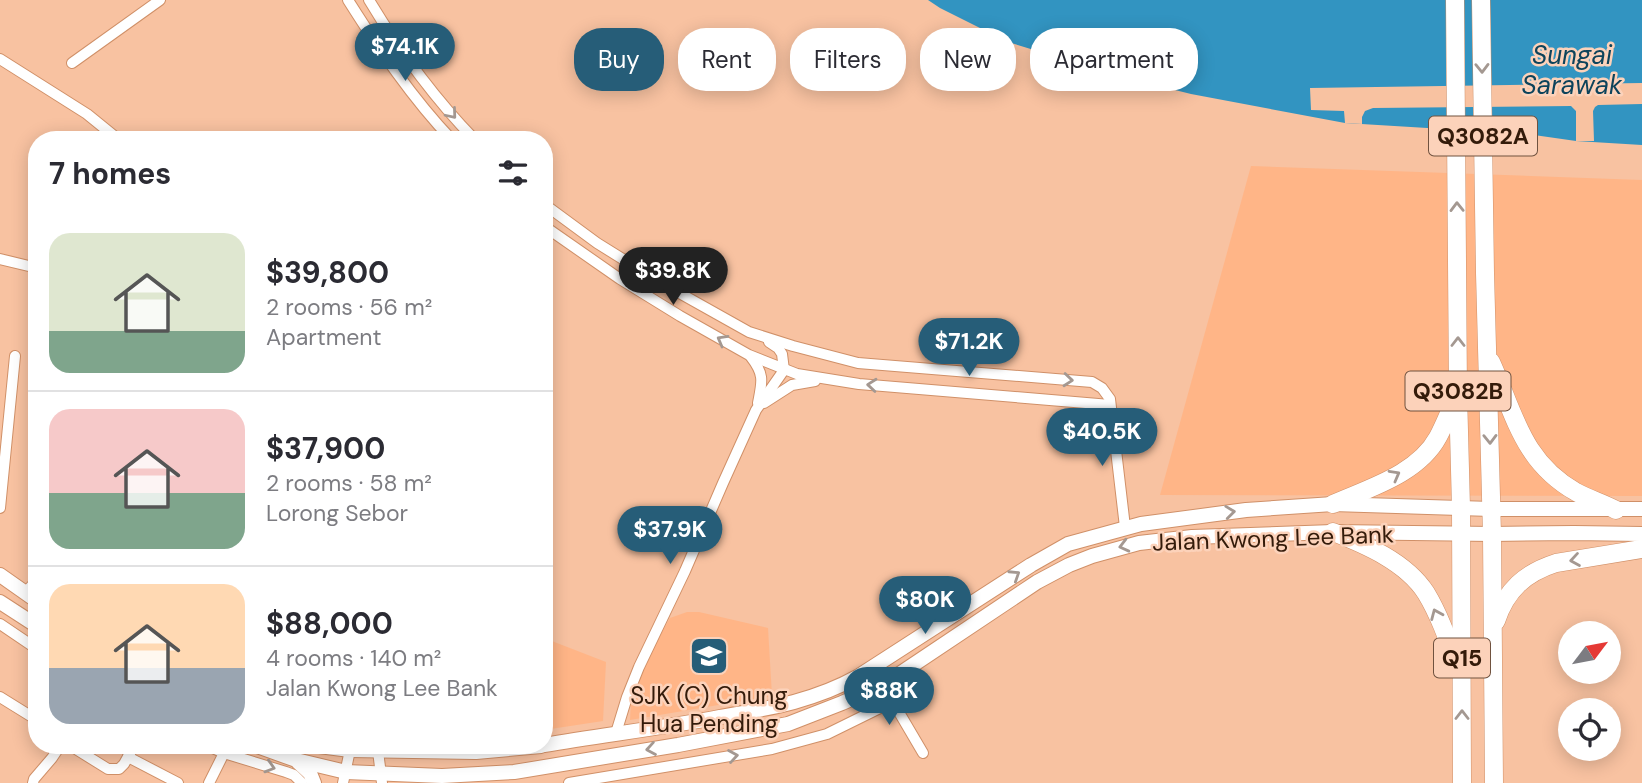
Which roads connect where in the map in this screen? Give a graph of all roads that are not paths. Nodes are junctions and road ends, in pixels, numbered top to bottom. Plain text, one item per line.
1 (160, 0) edge
2 (348, 0) edge
3 (369, 0) edge
4 (1455, 0) edge
5 (1481, 0) edge
6 (0, 59) edge
7 (72, 63) dead end
8 (108, 131) edge
9 (444, 131) edge
10 (466, 131) edge
11 (553, 211) edge
12 (553, 232) edge
13 (0, 259) edge
14 (28, 266) edge
15 (760, 335) junction
16 (749, 355) junction
17 (15, 356) dead end
18 (1488, 356) junction
19 (783, 370) junction
20 (825, 380) junction
21 (1458, 393) junction
22 (1111, 405) junction
23 (756, 410) junction
24 (1333, 504) junction
25 (0, 508) edge
26 (1461, 508) junction
27 (1491, 509) junction
28 (1616, 509) junction
29 (1642, 509) edge
30 (1125, 527) junction
31 (1333, 532) junction
32 (1461, 533) junction
33 (1492, 534) junction
34 (1642, 534) edge
35 (1642, 549) edge
36 (0, 575) edge
37 (28, 595) edge
38 (0, 602) edge
39 (28, 620) edge
40 (0, 625) edge
41 (1492, 638) junction
42 (28, 643) edge
43 (1462, 677) junction
44 (883, 685) junction
45 (0, 696) edge
46 (892, 702) junction
47 (28, 714) edge
48 (616, 733) junction
49 (553, 743) edge
50 (923, 753) dead end
51 (55, 754) edge
52 (84, 754) edge
53 (130, 754) edge
54 (230, 754) edge
55 (240, 754) edge
56 (278, 754) edge
57 (349, 754) edge
58 (378, 754) edge
59 (128, 757) junction
60 (296, 761) junction
61 (566, 763) junction
62 (442, 776) junction
63 (344, 778) edge
64 (382, 778) edge
65 (33, 783) edge
66 (178, 783) edge
67 (209, 783) edge
68 (302, 783) edge
69 (314, 783) edge
70 (415, 783) edge
71 (569, 783) edge
72 (1462, 783) edge
73 (1494, 783) edge

1 - 7 street
2 - 9 street
3 -> 10 street
21 -> 4 highway, Q3082B
5 -> 18 highway, Q3082A
6 - 8 street
11 - 15 street
16 -> 12 street
13 - 14 street
15 - 19 street
15 -> 22 street
16 - 19 street
16 - 23 street
17 - 25 street
18 -> 27 highway, Q3082A
18 - 28 highway
19 - 20 street
19 - 23 street
22 -> 20 street
20 - 23 street
24 -> 21 highway
21 - 26 highway, Q3082B
22 - 30 street
23 - 48 street
24 - 26 main road, Jalan Kwong Lee Bank
30 -> 24 main road, Jalan Kwong Lee Bank
26 - 27 main road, Jalan Kwong Lee Bank
26 - 32 highway, Q15
27 - 28 main road, Jalan Kwong Lee Bank
27 - 33 highway, Q15
28 - 29 main road, Jalan Kwong Lee Bank
48 -> 30 main road, Jalan Kwong Lee Bank
31 - 32 main road, Jalan Kwong Lee Bank
43 -> 31 highway
31 -> 44 main road, Jalan Kwong Lee Bank
32 - 33 main road, Jalan Kwong Lee Bank
32 - 43 highway, Q15
33 - 34 main road, Jalan Kwong Lee Bank
33 - 41 highway, Q15
35 -> 41 highway
36 - 37 main road
38 - 39 main road
40 - 42 street
41 - 73 highway, Q15
72 -> 43 highway, Q15
44 - 46 street
44 -> 61 main road, Jalan Kwong Lee Bank
45 - 47 street
46 - 50 street
71 -> 46 street
48 - 49 main road, Jalan Kwong Lee Bank
51 - 65 street
52 - 59 street
53 - 59 street
54 - 67 street
55 -> 68 street
56 - 60 main road, Jalan Kwong Lee Bank
57 - 63 street
58 - 64 street
59 - 66 street
60 - 63 main road, Jalan Kwong Lee Bank
60 - 69 main road
61 - 62 main road, Jalan Kwong Lee Bank
61 - 71 street
62 - 64 main road, Jalan Kwong Lee Bank
62 - 70 main road
63 - 64 main road, Jalan Kwong Lee Bank

